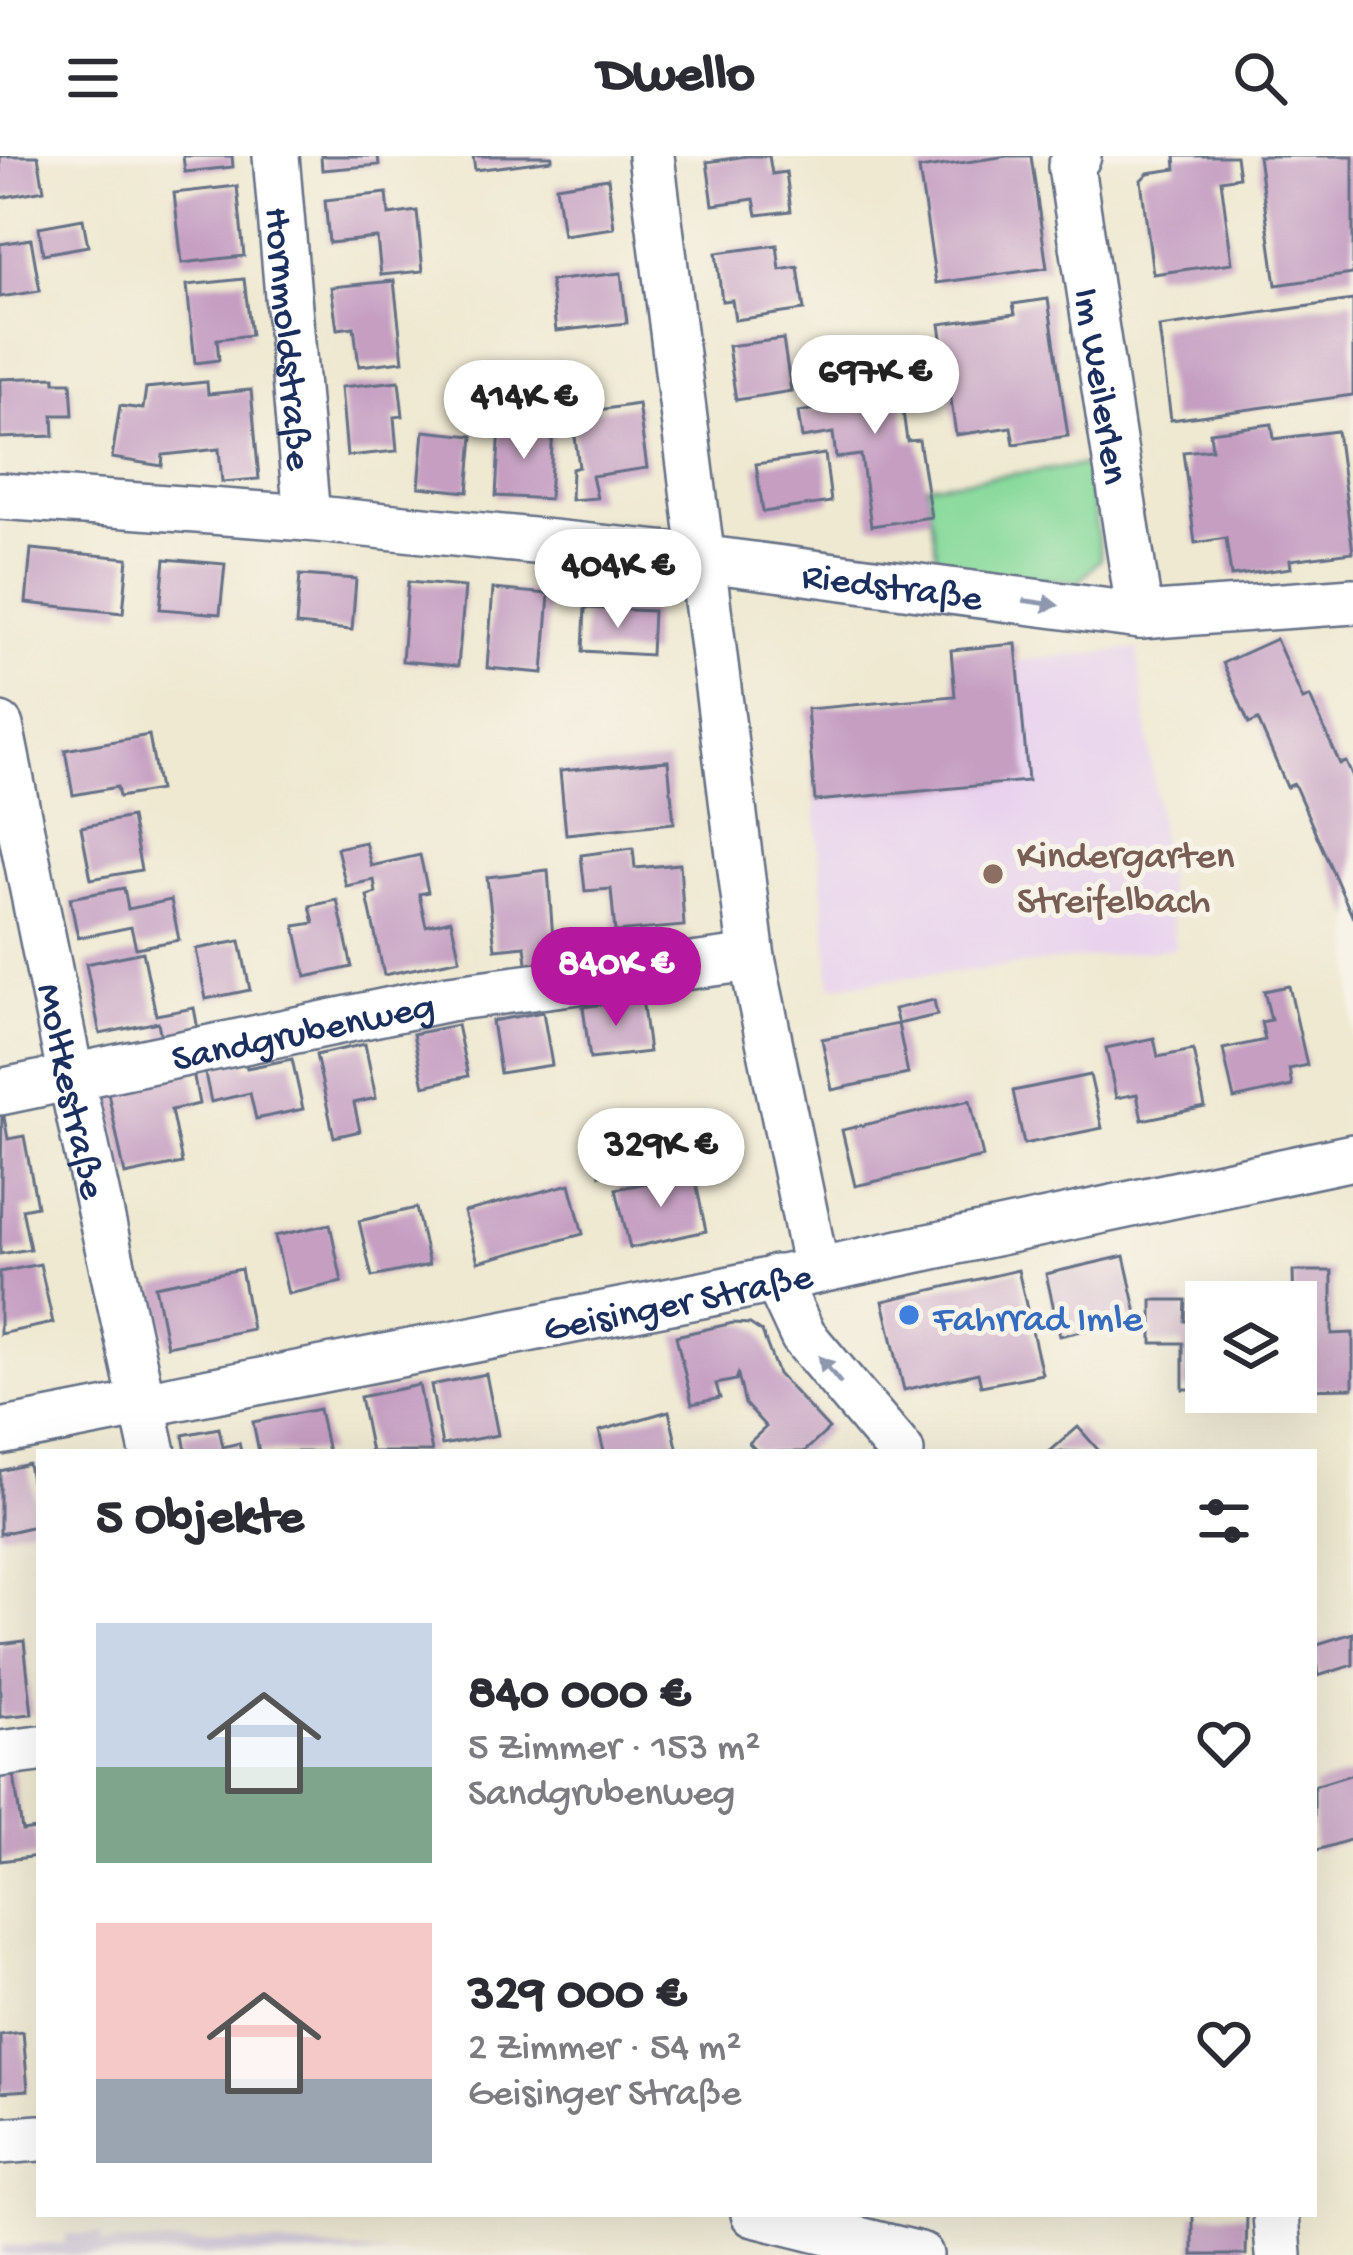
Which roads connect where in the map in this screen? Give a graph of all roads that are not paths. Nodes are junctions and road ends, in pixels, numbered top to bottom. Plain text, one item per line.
1 (276, 156) edge
2 (651, 156) edge
3 (1078, 156) edge
4 (0, 496) edge
5 (307, 518) junction
6 (699, 558) junction
7 (1353, 601) edge
8 (1140, 616) junction
9 (0, 726) edge
10 (752, 958) junction
11 (71, 1078) junction
12 (0, 1092) edge
13 (1353, 1157) edge
14 (796, 1274) junction
15 (144, 1405) junction
16 (0, 1432) edge
17 (152, 1449) edge
18 (898, 1449) edge
19 (36, 1749) edge
20 (0, 1754) edge
21 (36, 2138) edge
22 (0, 2141) edge
23 (766, 2217) edge
24 (1276, 2217) edge
25 (920, 2255) edge
26 (1279, 2255) edge

1 - 5 street, Hornmoldstraße
2 - 6 street
3 - 8 street, Im Weilerlen
4 - 5 street, Riedstraße
5 - 6 street, Riedstraße
6 -> 8 street, Riedstraße
6 - 10 street
7 - 8 street, Riedstraße
9 - 11 street, Moltkestraße
10 - 11 street, Sandgrubenweg
10 - 14 street
11 - 12 street, Sandgrubenweg
11 - 15 street, Moltkestraße
13 - 14 street, Geisinger Straße
14 - 15 street, Geisinger Straße
18 -> 14 street
15 - 16 street, Geisinger Straße
15 - 17 street, Moltkestraße
19 - 20 street
21 - 22 street
23 - 25 street
24 - 26 street

